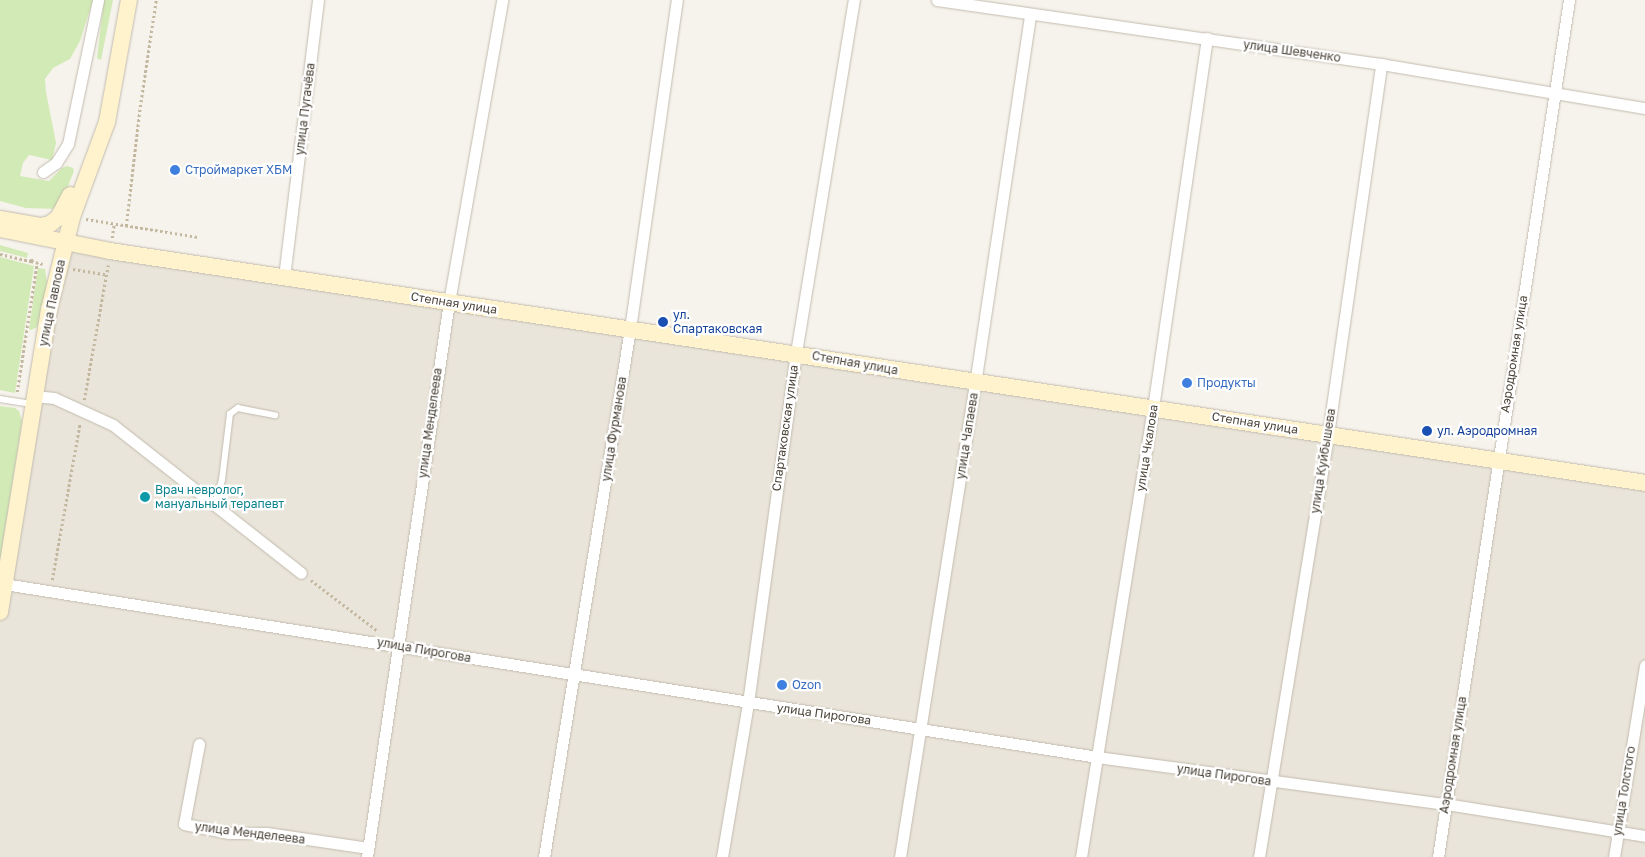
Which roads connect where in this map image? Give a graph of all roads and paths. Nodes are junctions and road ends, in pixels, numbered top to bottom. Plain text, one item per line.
1 (98, 0) edge
2 (129, 0) edge
3 (156, 0) edge
4 (318, 0) edge
5 (502, 0) edge
6 (677, 0) edge
7 (854, 0) edge
8 (938, 0) edge
9 (1569, 0) edge
10 (1030, 15) junction
11 (1207, 38) junction
12 (1381, 64) junction
13 (1554, 94) junction
14 (111, 102) junction
15 (1645, 108) edge
16 (43, 172) dead end
17 (0, 219) edge
18 (86, 219) dead end
19 (114, 224) junction
20 (126, 226) junction
21 (0, 229) edge
22 (198, 237) dead end
23 (65, 243) junction
24 (112, 243) dead end
25 (0, 254) edge
26 (32, 257) dead end
27 (31, 261) junction
28 (37, 263) junction
29 (43, 264) dead end
30 (108, 264) dead end
31 (74, 269) dead end
32 (106, 274) junction
33 (284, 277) junction
34 (448, 302) junction
35 (630, 329) junction
36 (796, 354) junction
37 (975, 384) junction
38 (0, 399) edge
39 (35, 400) junction
40 (15, 401) junction
41 (1153, 408) junction
42 (82, 410) junction
43 (275, 415) dead end
44 (1328, 434) junction
45 (1497, 462) junction
46 (1645, 483) edge
47 (215, 503) junction
48 (301, 574) joint
49 (4, 584) junction
50 (50, 592) junction
51 (0, 612) edge
52 (397, 645) junction
53 (1645, 665) edge
54 (574, 676) junction
55 (748, 703) junction
56 (921, 728) junction
57 (199, 744) dead end
58 (1097, 756) junction
59 (1270, 782) junction
60 (1446, 804) junction
61 (1617, 832) junction
62 (1645, 836) edge
63 (368, 853) edge
64 (544, 857) edge
65 (722, 857) edge
66 (900, 857) edge
67 (1081, 857) edge
68 (1259, 857) edge
69 (1438, 857) edge
70 (1614, 857) edge

1 - 16 street
2 - 14 main road, улица Павлова
3 - 20 path
4 - 33 street, улица Пугачёва
5 - 34 street, улица Менделеева
6 - 35 street, улица Фурманова
7 - 36 street, Спартаковская улица
8 - 10 street, улица Шевченко
9 - 13 street, Аэродромная улица
10 - 11 street, улица Шевченко
10 - 37 street, улица Чапаева
11 - 12 street, улица Шевченко
11 - 41 street, улица Чкалова
12 - 13 street, улица Шевченко
12 - 44 street, улица Куйбышева
13 - 15 street, улица Шевченко
13 - 45 street, Аэродромная улица
14 - 17 main road
14 - 23 main road, улица Павлова
18 - 19 path
19 - 20 path
19 - 24 path
20 - 22 path
21 - 23 main road, Степная улица
23 - 33 main road, Степная улица
23 - 39 main road, улица Павлова
25 - 27 path
26 - 27 path
27 - 28 path
28 - 29 path
28 - 40 path
30 - 32 path
31 - 32 path
32 - 42 path
33 - 34 main road, Степная улица
34 - 35 main road, Степная улица
34 - 52 street, улица Менделеева
35 - 36 main road, Степная улица
35 - 54 street, улица Фурманова
36 - 37 main road, Степная улица
36 - 55 street, Спартаковская улица
37 - 41 main road, Степная улица
37 - 56 street, улица Чапаева
38 - 40 lane
39 - 40 lane
39 - 42 street
39 - 49 main road, улица Павлова
41 - 44 main road, Степная улица
41 - 58 street, улица Чкалова
42 - 47 street
42 - 50 path
43 - 47 lane
44 - 45 main road, Степная улица
44 - 59 street, улица Куйбышева
45 - 46 main road, Степная улица
45 - 60 street, Аэродромная улица
47 - 48 street
48 - 52 path
49 - 50 street, улица Пирогова
49 - 51 main road, улица Павлова
50 - 52 street, улица Пирогова
52 - 54 street, улица Пирогова
52 - 63 street, улица Менделеева
53 - 61 street, улица Толстого
54 - 55 street, улица Пирогова
54 - 64 street, улица Фурманова
55 - 56 street, улица Пирогова
55 - 65 street, Спартаковская улица
56 - 58 street, улица Пирогова
56 - 66 street, улица Чапаева
57 - 63 street, улица Менделеева
58 - 59 street, улица Пирогова
58 - 67 street, улица Чкалова
59 - 60 street, улица Пирогова
59 - 68 street, улица Куйбышева
60 - 61 street, улица Пирогова
60 - 69 street, Аэродромная улица
61 - 62 street, улица Пирогова
61 - 70 street, улица Толстого

